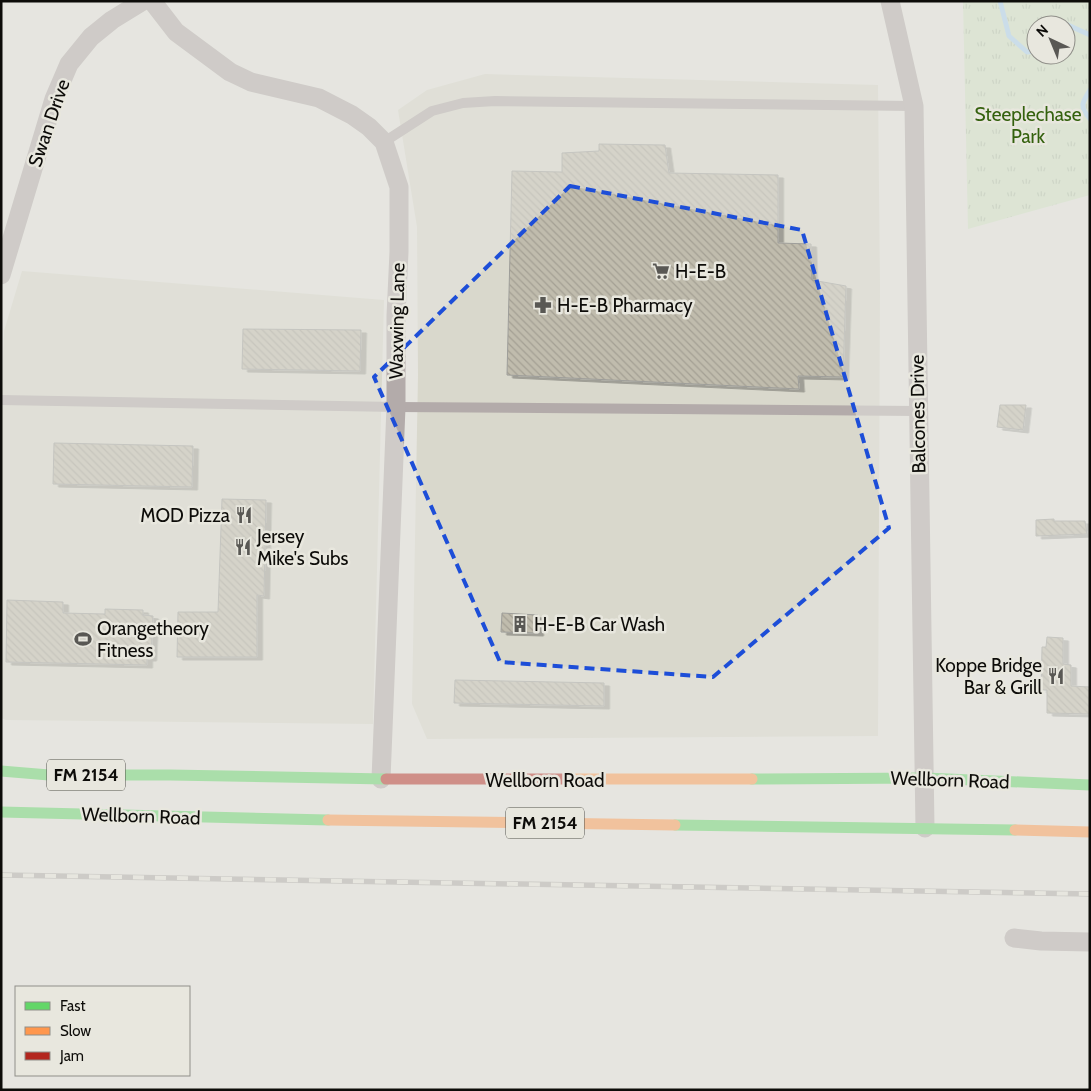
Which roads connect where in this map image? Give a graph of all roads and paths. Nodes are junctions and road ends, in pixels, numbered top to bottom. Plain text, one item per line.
1 (143, 1) edge
2 (152, 1) edge
3 (890, 1) edge
4 (914, 106) junction
5 (384, 142) junction
6 (1, 275) edge
7 (1, 400) edge
8 (396, 407) junction
9 (918, 411) junction
10 (1, 771) edge
11 (925, 778) junction
12 (381, 779) junction
13 (1090, 785) edge
14 (1, 812) edge
15 (925, 828) junction
16 (1090, 832) edge
17 (1014, 938) dead end
18 (1090, 942) edge

1 - 6 street, Swan Drive
2 - 5 street, Waxwing Lane
3 - 4 street, Balcones Drive
4 - 5 lane
4 - 9 street, Balcones Drive
5 - 8 street, Waxwing Lane
7 - 8 lane
8 - 9 lane
8 - 12 street, Waxwing Lane
9 - 11 street, Balcones Drive
10 - 12 main road, Wellborn Road / FM 2154
11 - 12 main road, Wellborn Road / FM 2154
11 - 13 main road, Wellborn Road / FM 2154
11 - 15 street, Balcones Drive
14 - 15 main road, Wellborn Road / FM 2154
15 - 16 main road, Wellborn Road / FM 2154
17 - 18 street

